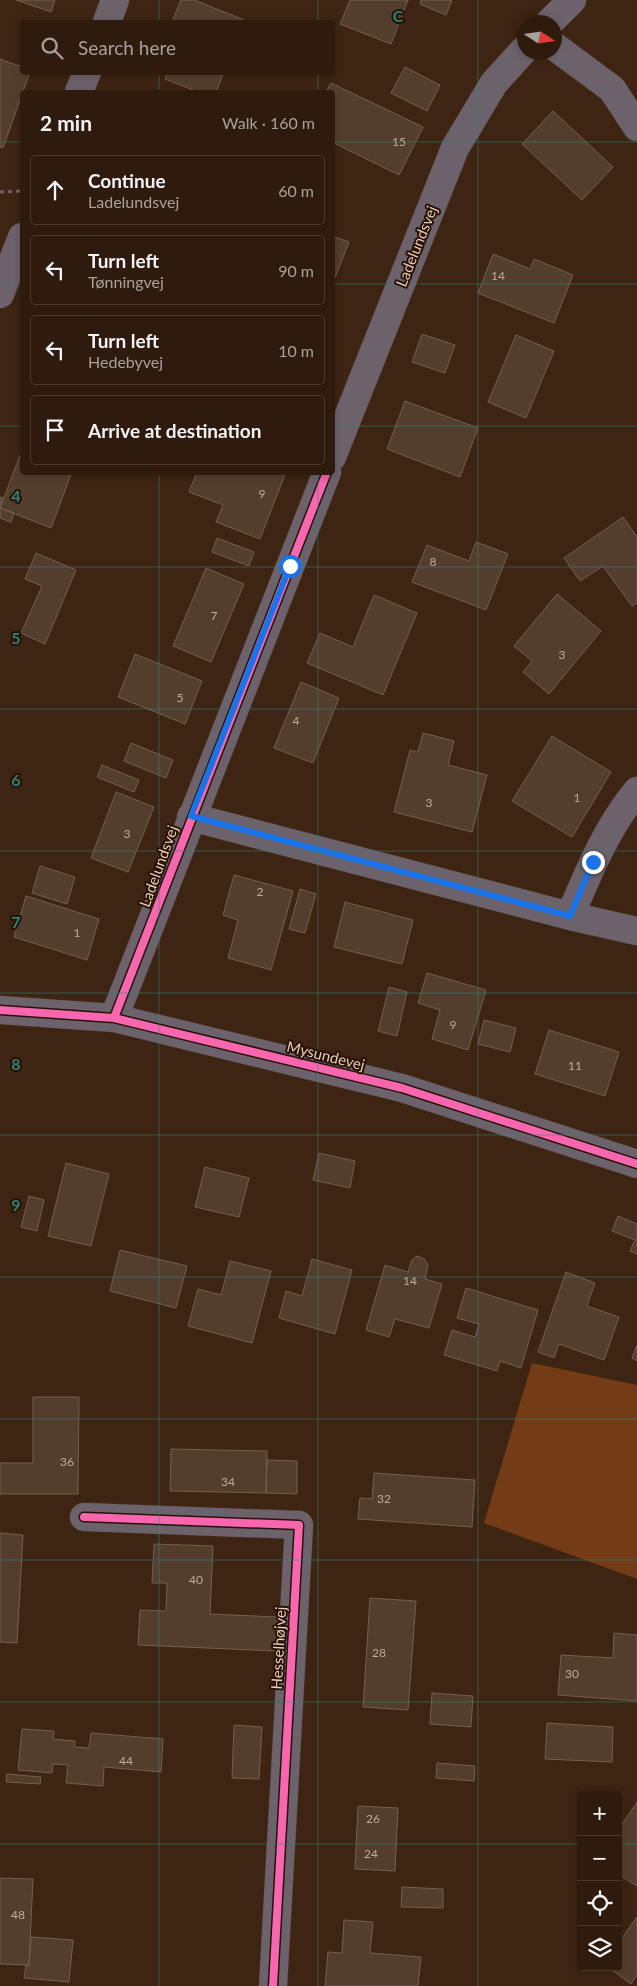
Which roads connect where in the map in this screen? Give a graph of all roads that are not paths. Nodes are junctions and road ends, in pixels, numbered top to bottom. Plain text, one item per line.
1 (115, 0) edge
2 (572, 0) edge
3 (557, 15) edge
4 (107, 20) edge
5 (562, 52) edge
6 (517, 58) edge
7 (86, 75) edge
8 (80, 90) edge
9 (637, 127) edge
10 (20, 242) edge
11 (0, 294) edge
12 (335, 450) edge
13 (326, 475) edge
14 (637, 792) edge
15 (191, 816) junction
16 (570, 916) junction
17 (637, 931) edge
18 (0, 1010) edge
19 (114, 1018) junction
20 (637, 1164) edge
21 (84, 1517) dead end
22 (273, 1986) edge

1 - 4 street
2 - 3 street
5 - 9 street
6 - 12 street, Ladelundsvej
7 - 8 street
10 - 11 street
13 - 15 street, Ladelundsvej
14 - 16 street
15 - 16 street
15 - 19 street, Ladelundsvej
16 - 17 street
18 - 19 street, Mysundevej
19 - 20 street, Mysundevej
21 - 22 street, Hesselhøjvej

